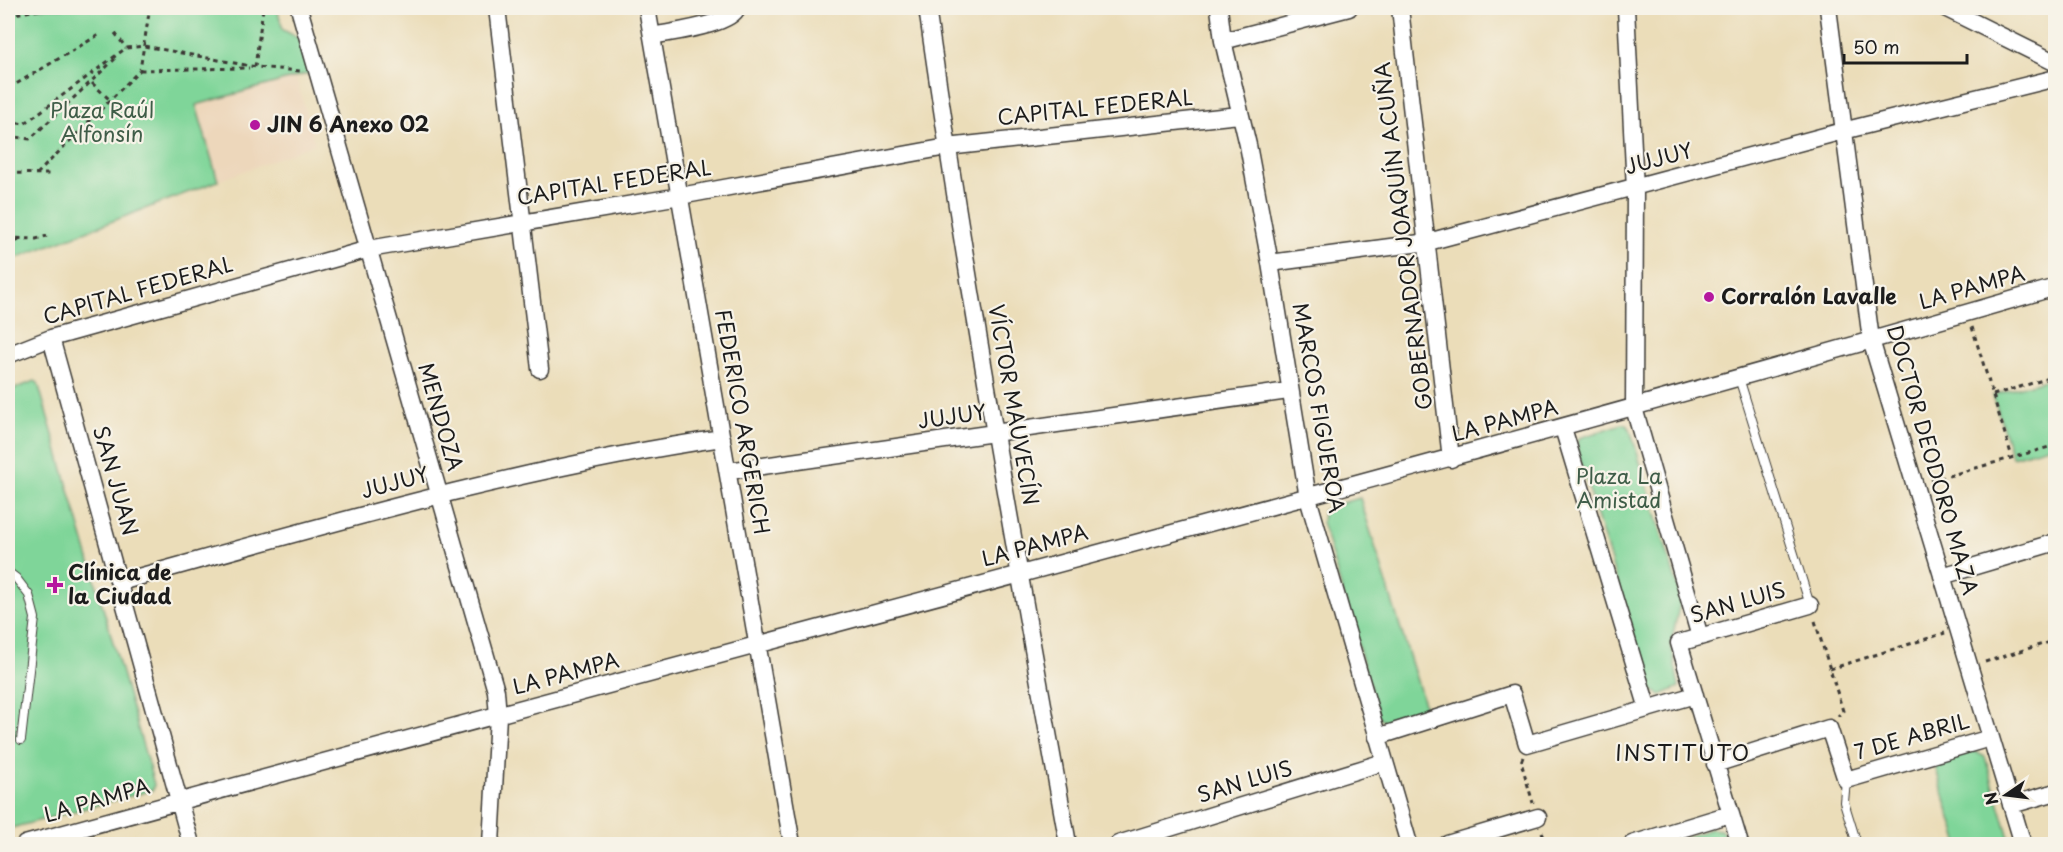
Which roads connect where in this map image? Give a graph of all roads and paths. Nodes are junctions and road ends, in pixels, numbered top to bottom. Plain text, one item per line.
1 (51, 8) edge
2 (263, 8) edge
3 (299, 8) edge
4 (497, 8) edge
5 (647, 8) edge
6 (737, 8) edge
7 (927, 8) edge
8 (1219, 8) edge
9 (1349, 8) edge
10 (1400, 8) edge
11 (1626, 8) edge
12 (1828, 8) edge
13 (1946, 8) edge
14 (149, 13) dead end
15 (8, 15) edge
16 (102, 33) dead end
17 (115, 33) dead end
18 (653, 36) junction
19 (1223, 41) junction
20 (144, 46) junction
21 (126, 48) junction
22 (2055, 63) edge
23 (256, 68) junction
24 (140, 70) junction
25 (301, 71) dead end
26 (2055, 78) edge
27 (87, 79) junction
28 (92, 83) junction
29 (8, 84) edge
30 (110, 100) junction
31 (1239, 115) junction
32 (8, 121) edge
33 (1843, 131) junction
34 (8, 136) edge
35 (947, 147) junction
36 (8, 172) edge
37 (37, 174) junction
38 (49, 174) dead end
39 (1635, 189) junction
40 (680, 196) junction
41 (524, 221) junction
42 (47, 236) dead end
43 (8, 237) edge
44 (21, 240) junction
45 (1428, 242) junction
46 (8, 245) edge
47 (369, 249) junction
48 (1270, 263) junction
49 (2055, 287) edge
50 (1967, 312) junction
51 (51, 339) junction
52 (1871, 340) junction
53 (8, 354) edge
54 (540, 369) dead end
55 (2055, 377) edge
56 (1739, 378) junction
57 (1288, 391) junction
58 (1993, 395) junction
59 (1634, 408) junction
60 (1563, 428) junction
61 (995, 434) junction
62 (722, 438) junction
63 (2055, 445) edge
64 (2012, 457) junction
65 (1451, 459) junction
66 (728, 471) junction
67 (1915, 485) junction
68 (439, 494) junction
69 (1308, 498) junction
70 (2055, 542) edge
71 (8, 572) edge
72 (1019, 573) junction
73 (1942, 576) junction
74 (120, 582) junction
75 (1810, 605) junction
76 (1958, 629) junction
77 (1700, 637) junction
78 (2055, 640) edge
79 (758, 644) junction
80 (1969, 667) junction
81 (1830, 669) junction
82 (1695, 695) junction
83 (1648, 709) junction
84 (498, 716) junction
85 (1829, 728) junction
86 (1377, 737) junction
87 (1990, 738) junction
88 (21, 740) dead end
89 (1527, 744) junction
90 (1384, 762) junction
91 (1715, 764) junction
92 (1846, 780) junction
93 (2055, 792) edge
94 (181, 801) junction
95 (2011, 805) junction
96 (1730, 814) junction
97 (1538, 817) junction
98 (1659, 841) edge
99 (25, 844) edge
100 (191, 844) edge
101 (491, 844) edge
102 (792, 844) edge
103 (1068, 844) edge
104 (1118, 844) edge
105 (1409, 844) edge
106 (1447, 844) edge
107 (1546, 844) edge
108 (1632, 844) edge
109 (1740, 844) edge
110 (1857, 844) edge
111 (2023, 844) edge

1 - 15 path
2 - 23 path
3 - 47 street, MENDOZA
4 - 41 street
5 - 18 street, FEDERICO ARGERICH
6 - 18 street
7 - 35 street, VÍCTOR MAUVECÍN
8 - 19 street, MARCOS FIGUEROA
9 - 19 street
10 - 45 street, GOBERNADOR JOAQUÍN ACUÑA
11 - 39 street
12 - 33 street, DOCTOR DEODORO MAZA
13 - 22 street
14 - 20 path
16 - 29 path
17 - 21 path
18 - 40 street, FEDERICO ARGERICH
19 - 31 street, MARCOS FIGUEROA
20 - 21 path
20 - 23 path
20 - 24 path
21 - 27 path
21 - 28 path
23 - 24 path
23 - 25 path
24 - 30 path
26 - 33 street, JUJUY
27 - 28 path
27 - 32 path
28 - 30 path
28 - 34 path
30 - 37 path
31 - 35 street, CAPITAL FEDERAL
31 - 48 street, MARCOS FIGUEROA
33 - 39 street, JUJUY
33 - 52 street, DOCTOR DEODORO MAZA
35 - 40 street, CAPITAL FEDERAL
35 - 61 street, VÍCTOR MAUVECÍN
36 - 37 path
37 - 38 path
39 - 45 street, JUJUY
39 - 59 street
40 - 41 street, CAPITAL FEDERAL
40 - 62 street, FEDERICO ARGERICH
41 - 47 street, CAPITAL FEDERAL
41 - 54 street
42 - 44 path
43 - 44 path
44 - 46 path
45 - 48 street, JUJUY
45 - 65 street, GOBERNADOR JOAQUÍN ACUÑA
47 - 51 street, CAPITAL FEDERAL
47 - 68 street, MENDOZA
48 - 57 street, MARCOS FIGUEROA
49 - 50 street, LA PAMPA
50 - 52 street, LA PAMPA
50 - 58 path
51 - 53 street, CAPITAL FEDERAL
51 - 74 street, SAN JUAN
52 - 56 street, LA PAMPA
52 - 67 street, DOCTOR DEODORO MAZA
55 - 58 path
56 - 59 street, LA PAMPA
56 - 75 lane
57 - 61 street, JUJUY
57 - 69 street, MARCOS FIGUEROA
58 - 64 path
59 - 60 street, LA PAMPA
59 - 77 street
60 - 65 street, LA PAMPA
60 - 83 street
61 - 66 street, JUJUY
61 - 72 street, VÍCTOR MAUVECÍN
62 - 66 street, FEDERICO ARGERICH
62 - 68 street, JUJUY
63 - 64 path
64 - 67 path
65 - 69 street, LA PAMPA
66 - 79 street, FEDERICO ARGERICH
67 - 73 street, DOCTOR DEODORO MAZA
68 - 74 street, JUJUY
68 - 84 street, MENDOZA
69 - 72 street, LA PAMPA
69 - 86 street, MARCOS FIGUEROA
70 - 73 street
71 - 88 lane
72 - 79 street, LA PAMPA
72 - 103 street, VÍCTOR MAUVECÍN
73 - 76 street, DOCTOR DEODORO MAZA
74 - 94 street, SAN JUAN
75 - 77 street, SAN LUIS
75 - 81 path
76 - 80 street, DOCTOR DEODORO MAZA
76 - 81 path
77 - 82 street, SAN LUIS
78 - 80 path
79 - 84 street, LA PAMPA
79 - 102 street, FEDERICO ARGERICH
80 - 87 street, DOCTOR DEODORO MAZA
81 - 85 path
82 - 83 street
82 - 91 street
83 - 89 street
84 - 94 street, LA PAMPA
84 - 101 street, MENDOZA
85 - 91 street, 7 DE ABRIL
85 - 92 street
86 - 89 street
86 - 90 street, MARCOS FIGUEROA
87 - 92 street, 7 DE ABRIL
87 - 95 street, DOCTOR DEODORO MAZA
89 - 97 path
90 - 104 street, SAN LUIS
90 - 105 street, MARCOS FIGUEROA
91 - 96 street
92 - 110 lane
93 - 95 street
94 - 99 street, LA PAMPA
94 - 100 street, SAN JUAN
95 - 111 street, DOCTOR DEODORO MAZA
96 - 98 street
96 - 109 street
97 - 106 street
97 - 107 path
98 - 108 street

